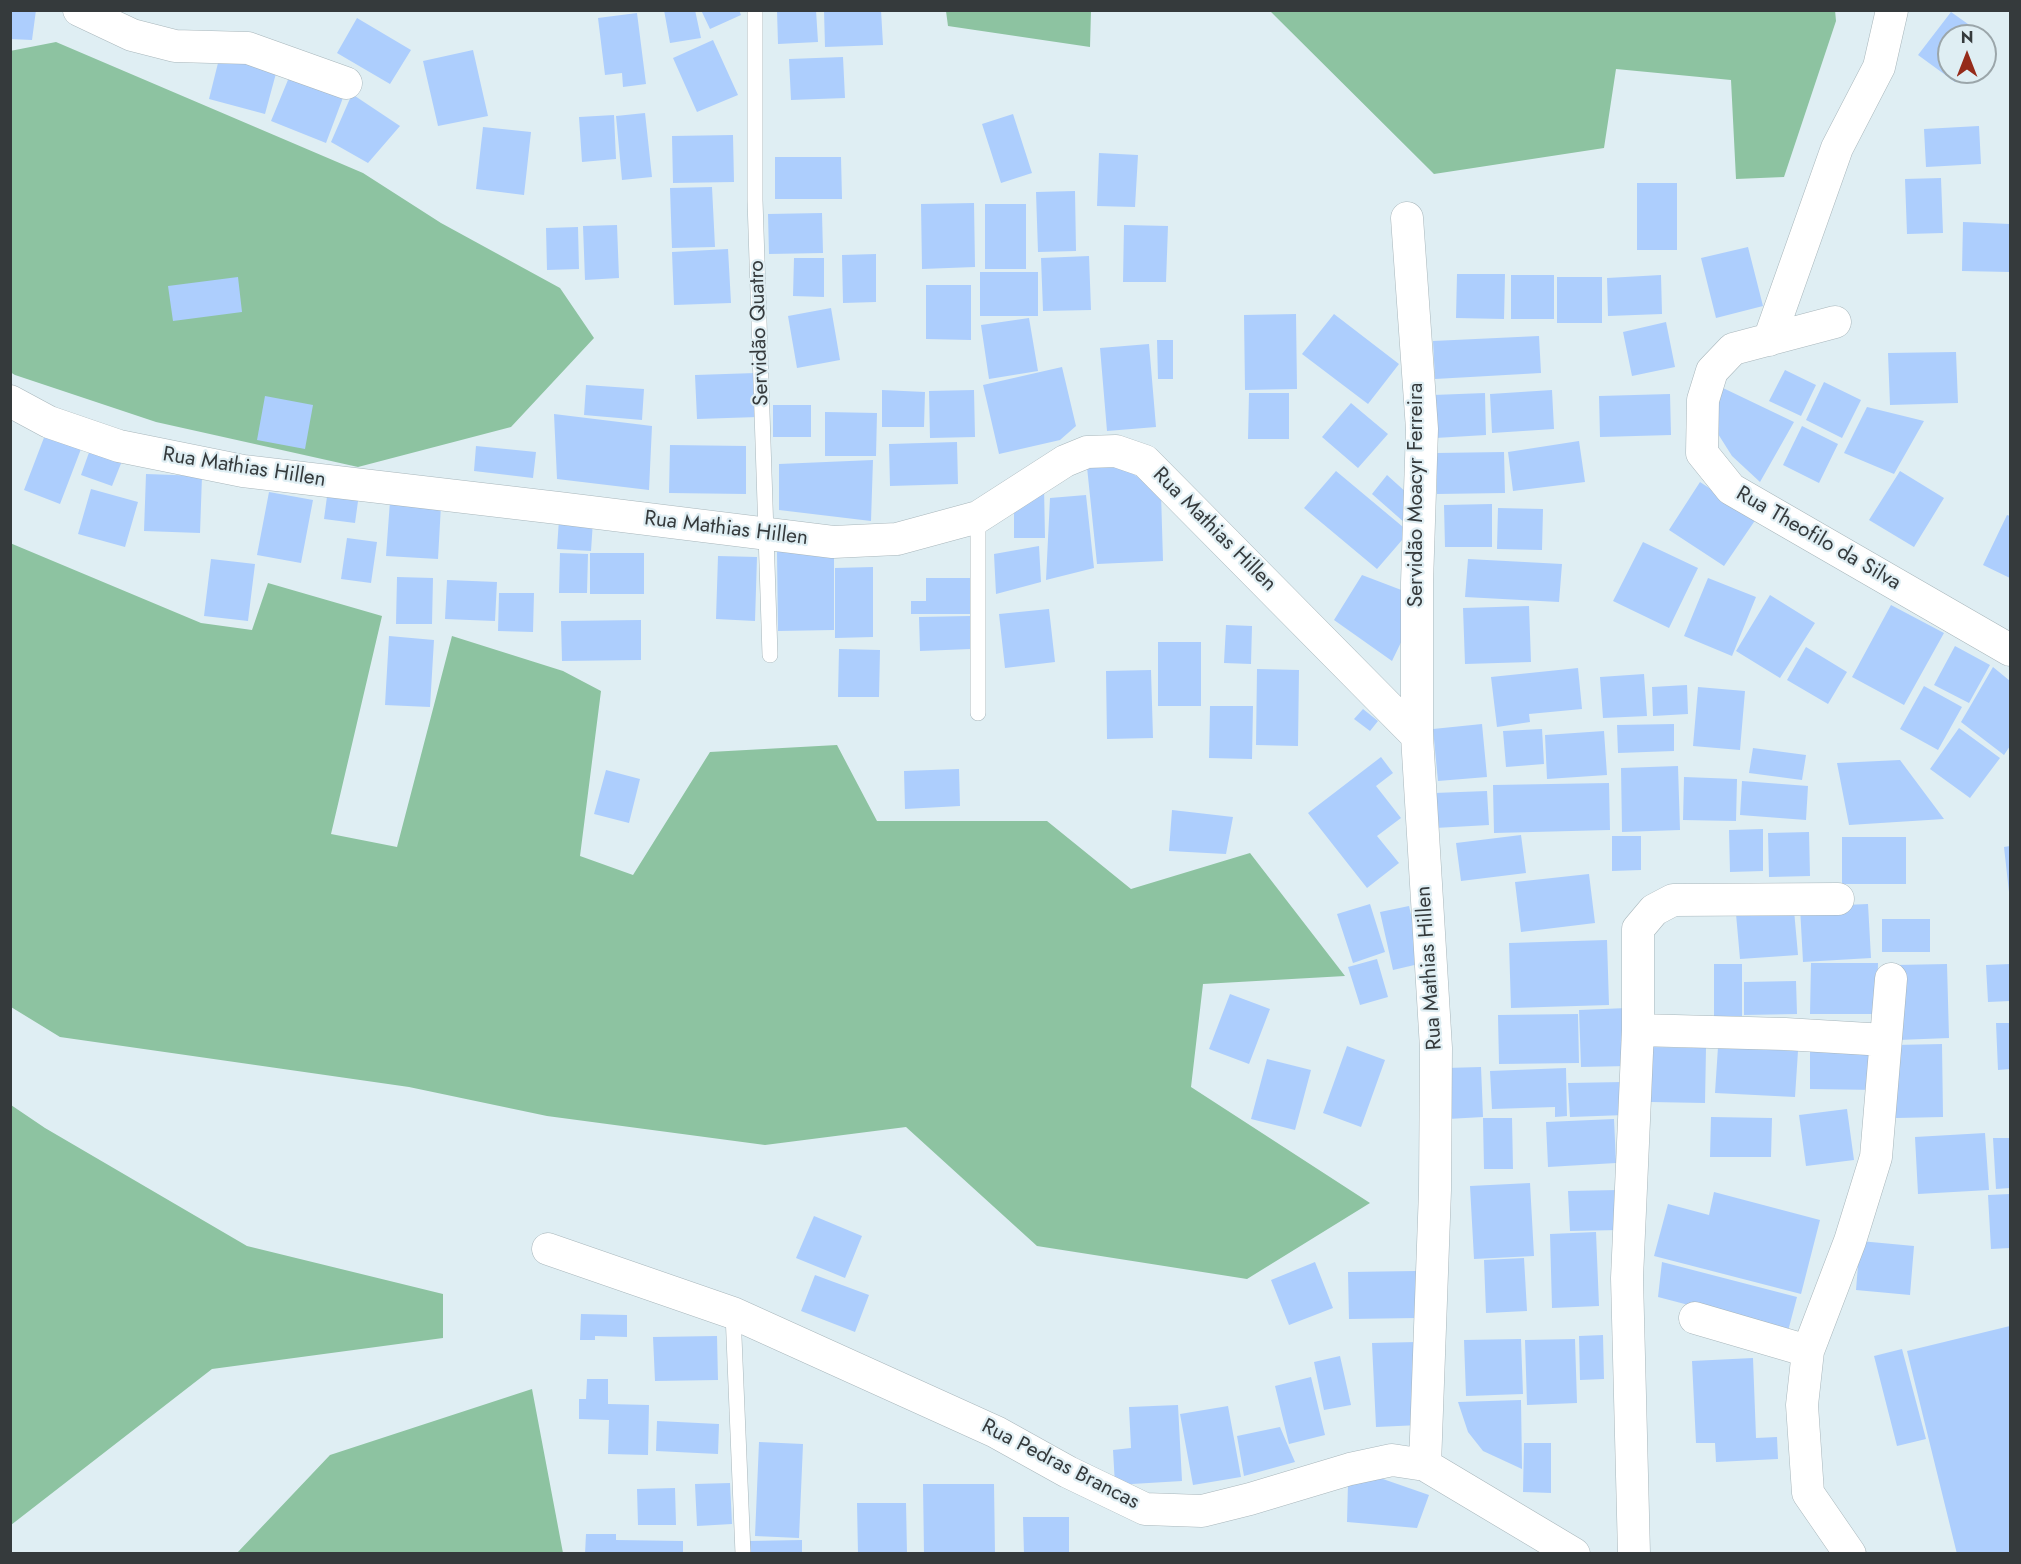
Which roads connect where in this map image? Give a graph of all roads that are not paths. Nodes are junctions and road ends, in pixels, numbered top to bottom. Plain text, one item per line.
1 (79, 10) edge
2 (755, 10) edge
3 (1892, 10) edge
4 (346, 83) dead end
5 (1407, 218) dead end
6 (1835, 322) dead end
7 (1769, 340) junction
8 (10, 401) edge
9 (978, 518) junction
10 (767, 534) junction
11 (2010, 650) edge
12 (770, 656) dead end
13 (978, 713) dead end
14 (1417, 736) junction
15 (1838, 899) dead end
16 (1891, 979) dead end
17 (1638, 1030) junction
18 (1885, 1040) junction
19 (548, 1249) dead end
20 (733, 1313) junction
21 (1695, 1318) dead end
22 (1808, 1351) junction
23 (1425, 1465) junction
24 (743, 1554) edge
25 (1574, 1554) edge
26 (1634, 1554) edge
27 (1850, 1554) edge

1 - 4 street
2 - 10 lane, Servidão Quatro
3 - 7 street
5 - 14 street, Servidão Moacyr Ferreira
6 - 7 street, Rua Theofilo da Silva
7 - 11 street, Rua Theofilo da Silva
8 - 10 street, Rua Mathias Hillen
9 - 10 street, Rua Mathias Hillen
9 - 13 lane
9 - 14 street, Rua Mathias Hillen
10 - 12 lane, Servidão Quatro
14 - 23 street, Rua Mathias Hillen
15 - 17 street
16 - 18 street
17 - 18 street
17 - 26 street
18 - 22 street
19 - 20 street, Rua Pedras Brancas
20 - 23 street, Rua Pedras Brancas
20 - 24 lane
21 - 22 street
22 - 27 street
23 - 25 street, Rua Pedras Brancas

